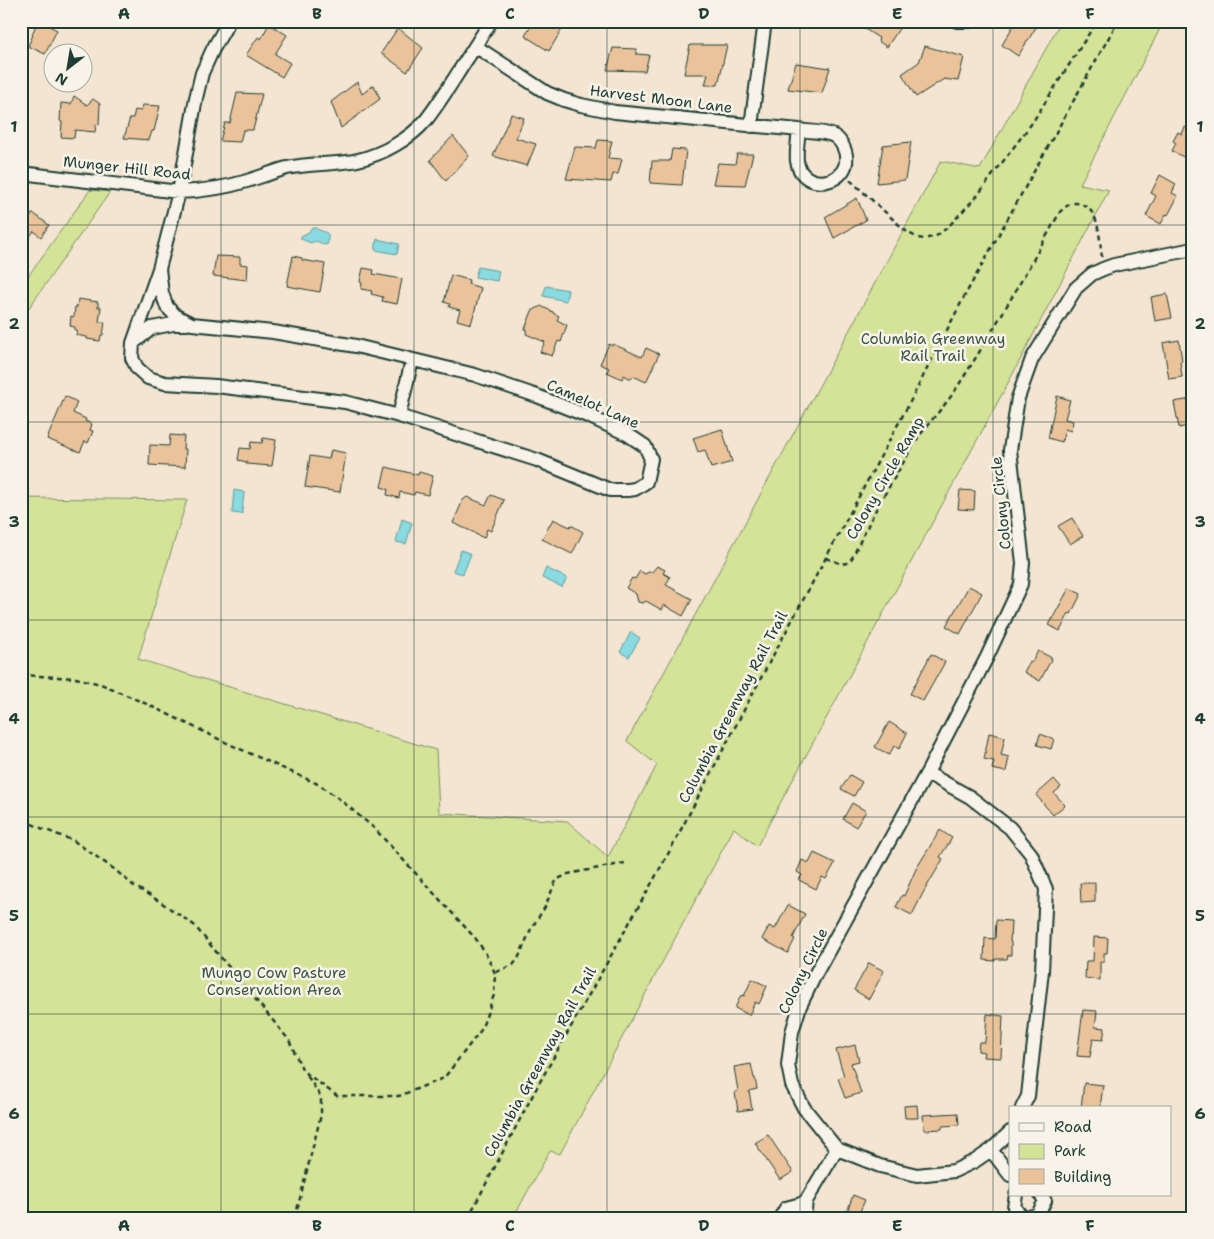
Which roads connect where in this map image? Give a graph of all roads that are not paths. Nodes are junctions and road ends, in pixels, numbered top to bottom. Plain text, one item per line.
1 (229, 21) edge
2 (491, 21) edge
3 (765, 21) edge
4 (957, 21) edge
5 (969, 21) edge
6 (475, 46) junction
7 (751, 126) junction
8 (799, 130) junction
9 (21, 173) edge
10 (179, 192) junction
11 (1193, 249) edge
12 (159, 269) junction
13 (192, 324) junction
14 (134, 343) junction
15 (412, 360) junction
16 (398, 416) junction
17 (927, 773) junction
18 (1023, 1106) edge
19 (1009, 1133) edge
20 (837, 1148) junction
21 (991, 1150) junction
22 (1009, 1174) edge
23 (1016, 1196) edge
24 (1042, 1196) edge
25 (806, 1201) junction
26 (780, 1218) edge
27 (804, 1218) edge
28 (1023, 1218) edge
29 (1027, 1218) edge

1 - 10 street, Camelot Lane
2 - 6 street, Munger Hill Road
3 - 7 street
4 - 5 street
6 - 7 street, Harvest Moon Lane
6 - 10 street, Munger Hill Road
7 - 8 street, Harvest Moon Lane
8 - 8 street, Harvest Moon Lane
9 - 10 street, Munger Hill Road
10 - 12 street, Camelot Lane
11 - 17 street, Colony Circle
12 - 13 street, Camelot Lane
12 - 14 street, Camelot Lane
13 - 14 street, Camelot Lane
13 - 15 street, Camelot Lane
14 - 16 street, Camelot Lane
15 - 16 street
15 - 16 street, Camelot Lane
17 - 18 street
17 - 20 street, Colony Circle
19 - 21 street, Colony Circle
20 - 21 street, Colony Circle
20 - 25 street
21 - 22 street
23 - 28 street
24 - 29 street
25 - 26 street
25 - 27 street

